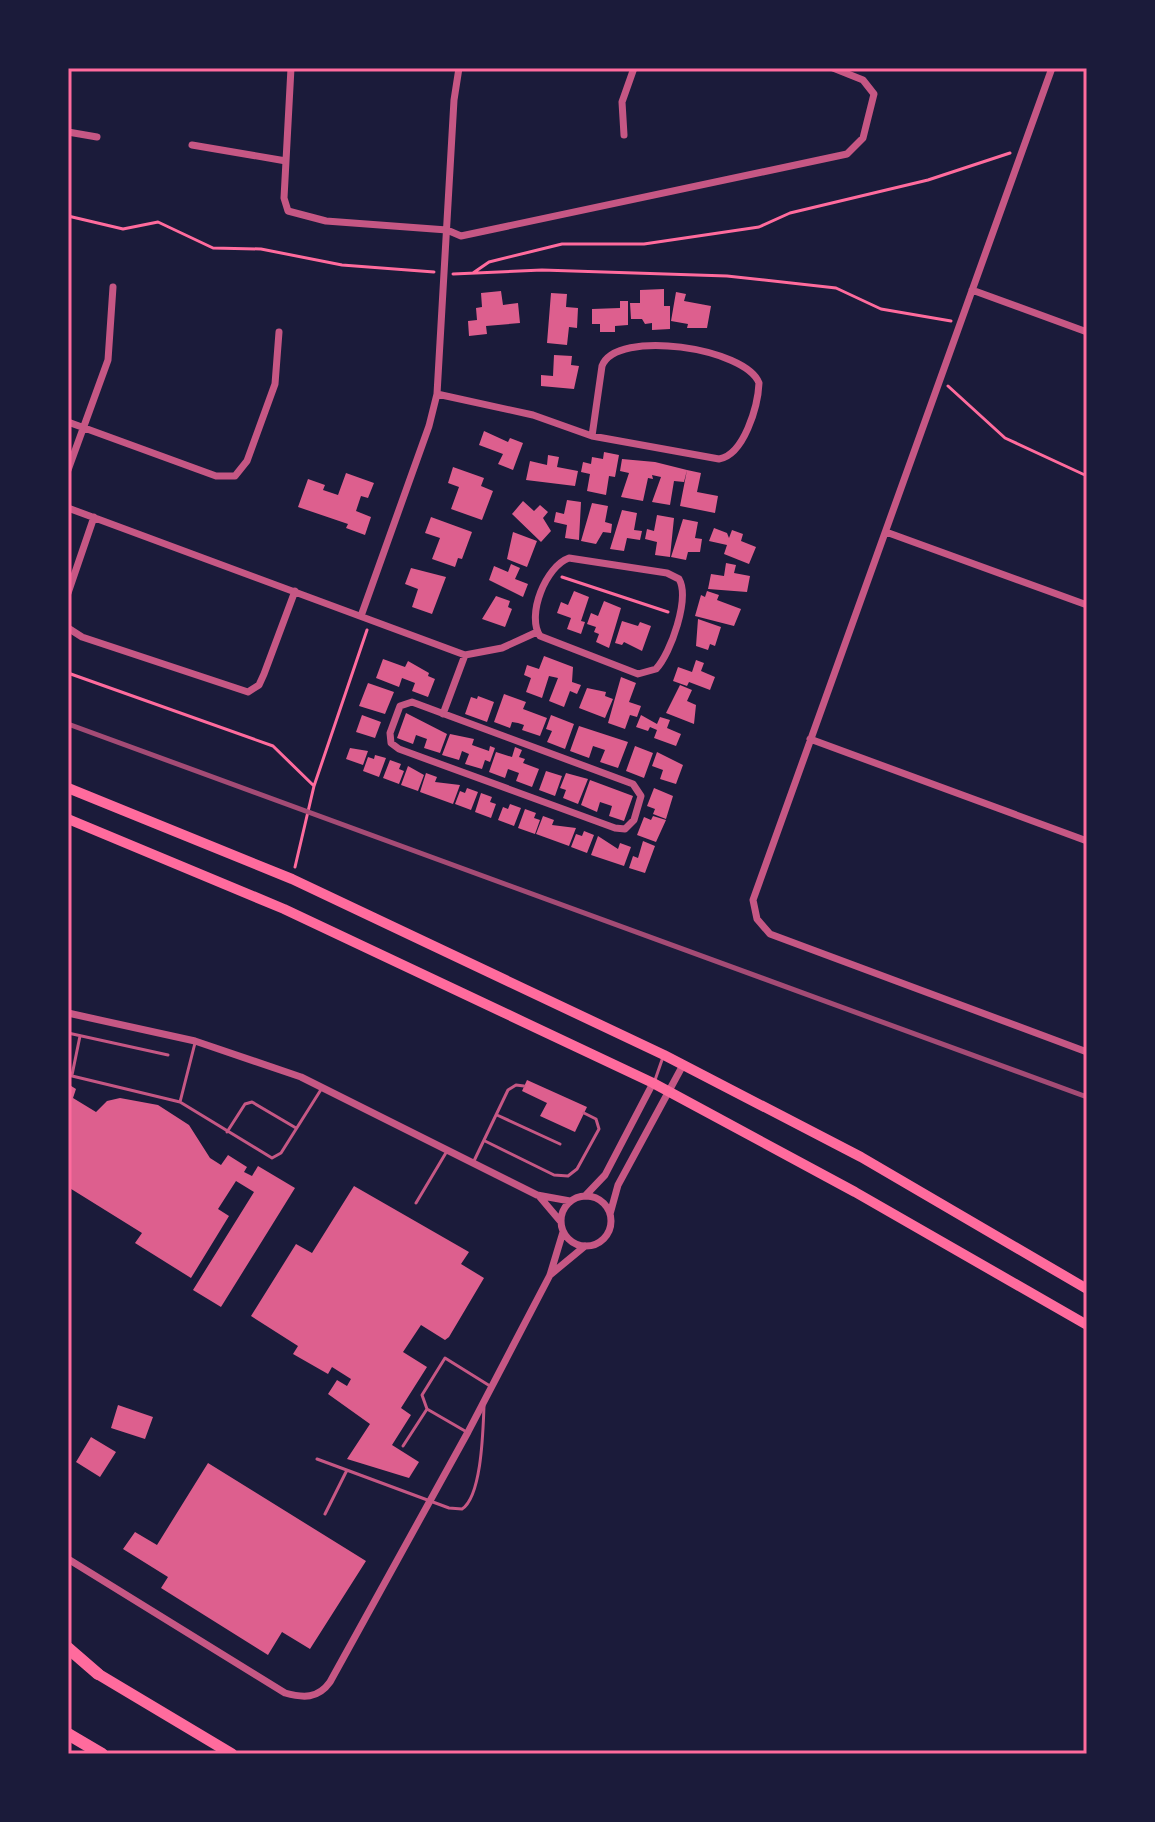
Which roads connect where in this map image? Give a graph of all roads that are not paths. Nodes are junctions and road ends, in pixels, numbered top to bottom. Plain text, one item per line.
1 (291, 68) edge
2 (459, 68) edge
3 (634, 68) edge
4 (833, 68) edge
5 (1052, 68) edge
6 (68, 132) edge
7 (624, 135) dead end
8 (97, 137) dead end
9 (192, 145) dead end
10 (286, 161) junction
11 (447, 230) junction
12 (113, 287) dead end
13 (972, 290) junction
14 (279, 332) dead end
15 (1087, 332) edge
16 (437, 394) junction
17 (68, 422) edge
18 (83, 428) junction
19 (592, 436) junction
20 (68, 470) edge
21 (68, 508) edge
22 (94, 517) junction
23 (886, 532) junction
24 (295, 591) junction
25 (68, 593) edge
26 (1087, 605) edge
27 (361, 616) junction
28 (68, 628) edge
29 (537, 632) junction
30 (465, 655) junction
31 (443, 714) junction
32 (810, 739) junction
33 (68, 788) edge
34 (68, 819) edge
35 (1087, 841) edge
36 (68, 1013) edge
37 (68, 1033) edge
38 (80, 1036) junction
39 (195, 1041) junction
40 (1087, 1052) edge
41 (168, 1055) dead end
42 (664, 1055) junction
43 (683, 1065) junction
44 (70, 1075) edge
45 (653, 1083) junction
46 (524, 1086) dead end
47 (322, 1088) junction
48 (669, 1092) junction
49 (180, 1102) junction
50 (584, 1113) dead end
51 (497, 1115) junction
52 (296, 1129) junction
53 (227, 1132) junction
54 (485, 1141) junction
55 (560, 1144) dead end
56 (447, 1151) junction
57 (473, 1163) junction
58 (537, 1195) junction
59 (585, 1196) junction
60 (570, 1201) junction
61 (416, 1203) dead end
62 (610, 1214) junction
63 (561, 1222) junction
64 (563, 1232) junction
65 (585, 1246) junction
66 (550, 1275) junction
67 (1087, 1289) edge
68 (1087, 1325) edge
69 (492, 1387) junction
70 (484, 1402) junction
71 (427, 1409) junction
72 (468, 1432) junction
73 (403, 1446) dead end
74 (317, 1459) dead end
75 (347, 1470) junction
76 (433, 1501) junction
77 (325, 1514) dead end
78 (68, 1559) edge
79 (68, 1648) edge
80 (68, 1659) edge
81 (98, 1674) junction
82 (68, 1734) edge
83 (68, 1744) edge
84 (89, 1754) edge
85 (102, 1754) edge
86 (232, 1754) edge

1 - 10 street
2 - 11 street
3 - 7 street
4 - 11 street
5 - 13 street
6 - 8 street
9 - 10 street
10 - 11 street
11 - 16 street
12 - 18 street
13 - 15 street
13 - 23 street
14 - 18 street
16 - 19 street
16 - 27 street
17 - 18 street
18 - 20 street
19 - 19 street
21 - 22 street
22 - 24 street
22 - 25 street
23 - 26 street
23 - 32 street
24 - 27 street
24 - 28 street
27 - 30 street
29 - 29 street
29 - 30 street
30 - 31 street
31 - 31 street
32 - 35 street
32 - 40 street
33 - 42 main road
34 - 45 main road
36 - 39 street
37 - 38 lane
38 - 41 lane
38 - 44 lane
39 - 47 street
39 - 49 lane
42 - 43 main road
42 - 45 lane
43 - 48 street
43 - 67 main road
44 - 49 lane
45 - 48 main road
45 - 59 street
46 - 51 lane
47 - 52 lane
47 - 56 street
48 - 62 street
48 - 68 main road
49 - 53 lane
50 - 54 lane
51 - 54 lane
51 - 55 lane
52 - 53 lane
52 - 53 lane
54 - 57 lane
56 - 57 street
56 - 61 lane
57 - 58 street
58 - 60 street
58 - 63 street
59 - 60 street
59 - 62 street
60 - 63 street
62 - 65 street
63 - 64 street
64 - 65 street
64 - 66 street
65 - 66 street
66 - 69 street
69 - 70 street
69 - 71 lane
70 - 72 street
70 - 76 lane
71 - 72 lane
71 - 73 lane
72 - 76 street
74 - 75 lane
75 - 76 lane
75 - 77 lane
76 - 78 street
79 - 81 highway
80 - 81 highway
81 - 86 highway
82 - 85 highway
83 - 84 highway

